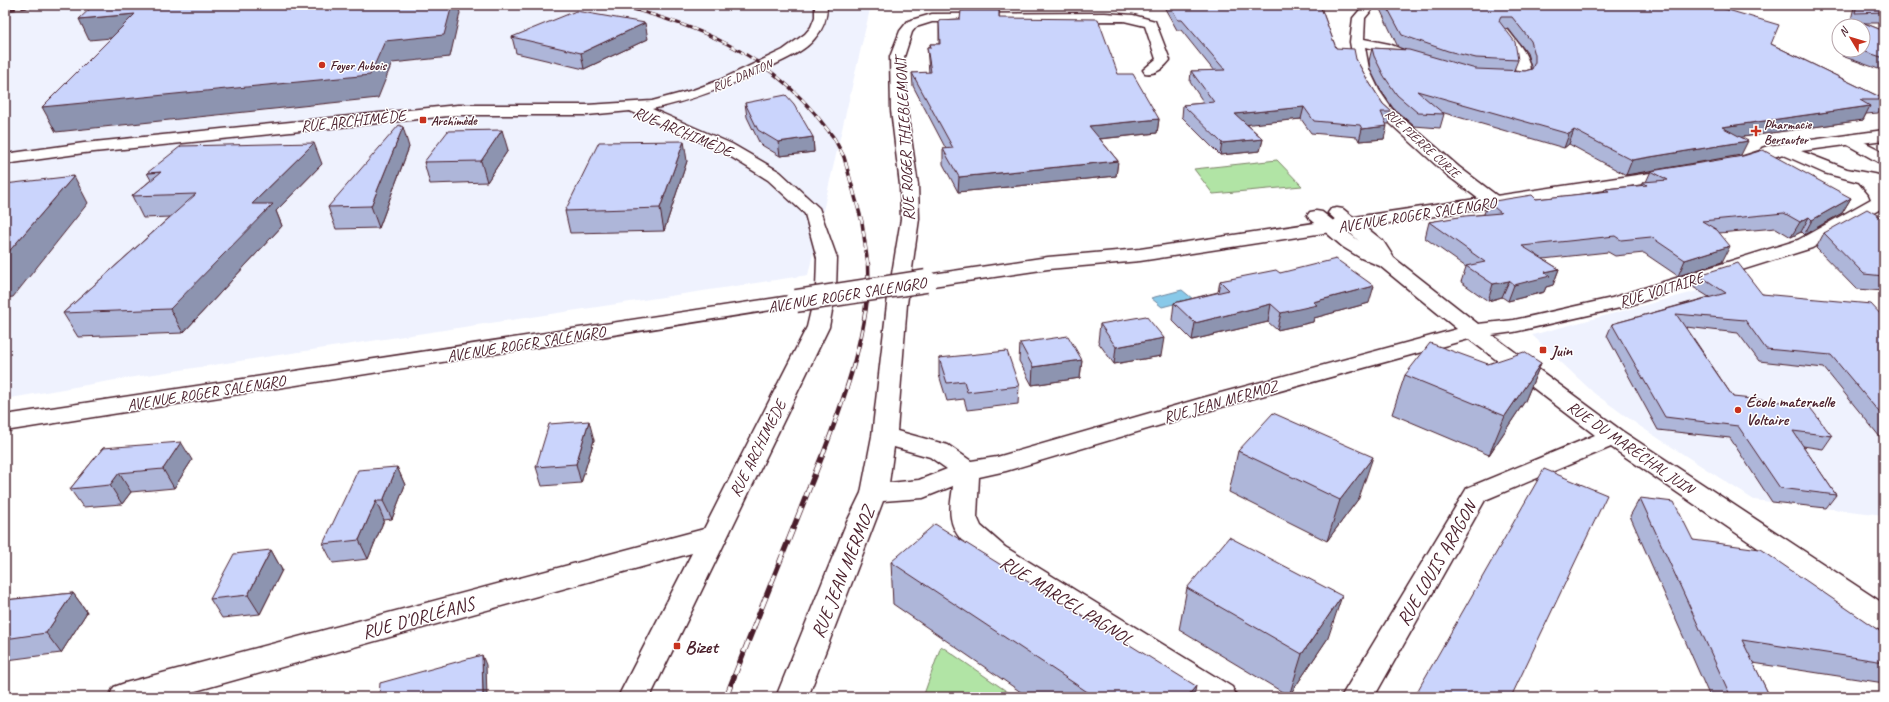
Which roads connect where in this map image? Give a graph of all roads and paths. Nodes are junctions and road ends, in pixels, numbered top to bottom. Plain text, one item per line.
1 (821, 5) edge
2 (1370, 5) edge
3 (1030, 11) edge
4 (1502, 34) edge
5 (1357, 42) junction
6 (1427, 64) edge
7 (1150, 70) dead end
8 (1486, 77) edge
9 (633, 107) junction
10 (1884, 135) edge
11 (1850, 140) junction
12 (1783, 149) junction
13 (5, 159) edge
14 (1884, 159) edge
15 (1727, 160) edge
16 (1865, 179) junction
17 (1884, 180) edge
18 (1480, 192) junction
19 (1494, 202) junction
20 (1328, 219) junction
21 (1352, 224) junction
22 (1387, 262) junction
23 (1473, 331) junction
24 (5, 422) edge
25 (884, 436) junction
26 (1612, 436) junction
27 (967, 470) junction
28 (874, 493) junction
29 (712, 537) junction
30 (1884, 619) edge
31 (125, 697) edge
32 (634, 697) edge
33 (792, 697) edge
34 (1221, 697) edge
35 (1357, 697) edge

1 - 9 street, RUE DANTON
2 - 5 street, RUE PIERRE CURIE
3 - 7 street, RUE ROGER THIEBLEMONT
3 - 25 street, RUE ROGER THIEBLEMONT
4 - 8 street
5 - 6 street
5 - 18 street, RUE PIERRE CURIE
9 - 13 street, RUE ARCHIMÈDE
9 - 29 street, RUE ARCHIMÈDE
10 - 11 street
11 - 12 street
11 - 14 street
12 - 15 street
12 - 16 street
16 - 17 street
16 - 23 street, RUE VOLTAIRE
18 - 19 street, RUE PIERRE CURIE
18 - 19 street, AVENUE ROGER SALENGRO
18 - 20 street, AVENUE ROGER SALENGRO
19 - 21 street, AVENUE ROGER SALENGRO
20 - 21 street, AVENUE ROGER SALENGRO
20 - 22 street, RUE DU MARÉCHAL JUIN
20 - 24 street, AVENUE ROGER SALENGRO, bridge
21 - 22 street, RUE DU MARÉCHAL JUIN
22 - 23 street, RUE DU MARÉCHAL JUIN
23 - 26 street, RUE DU MARÉCHAL JUIN
23 - 27 street, RUE JEAN MERMOZ
25 - 27 street
25 - 28 street, RUE ROGER THIEBLEMONT
26 - 30 street, RUE DU MARÉCHAL JUIN
26 - 35 street, RUE LOUIS ARAGON
27 - 28 street, RUE JEAN MERMOZ
27 - 34 street, RUE MARCEL PAGNOL
28 - 33 street, RUE JEAN MERMOZ
29 - 31 street, RUE D'ORLÉANS
29 - 32 street, RUE ARCHIMÈDE

